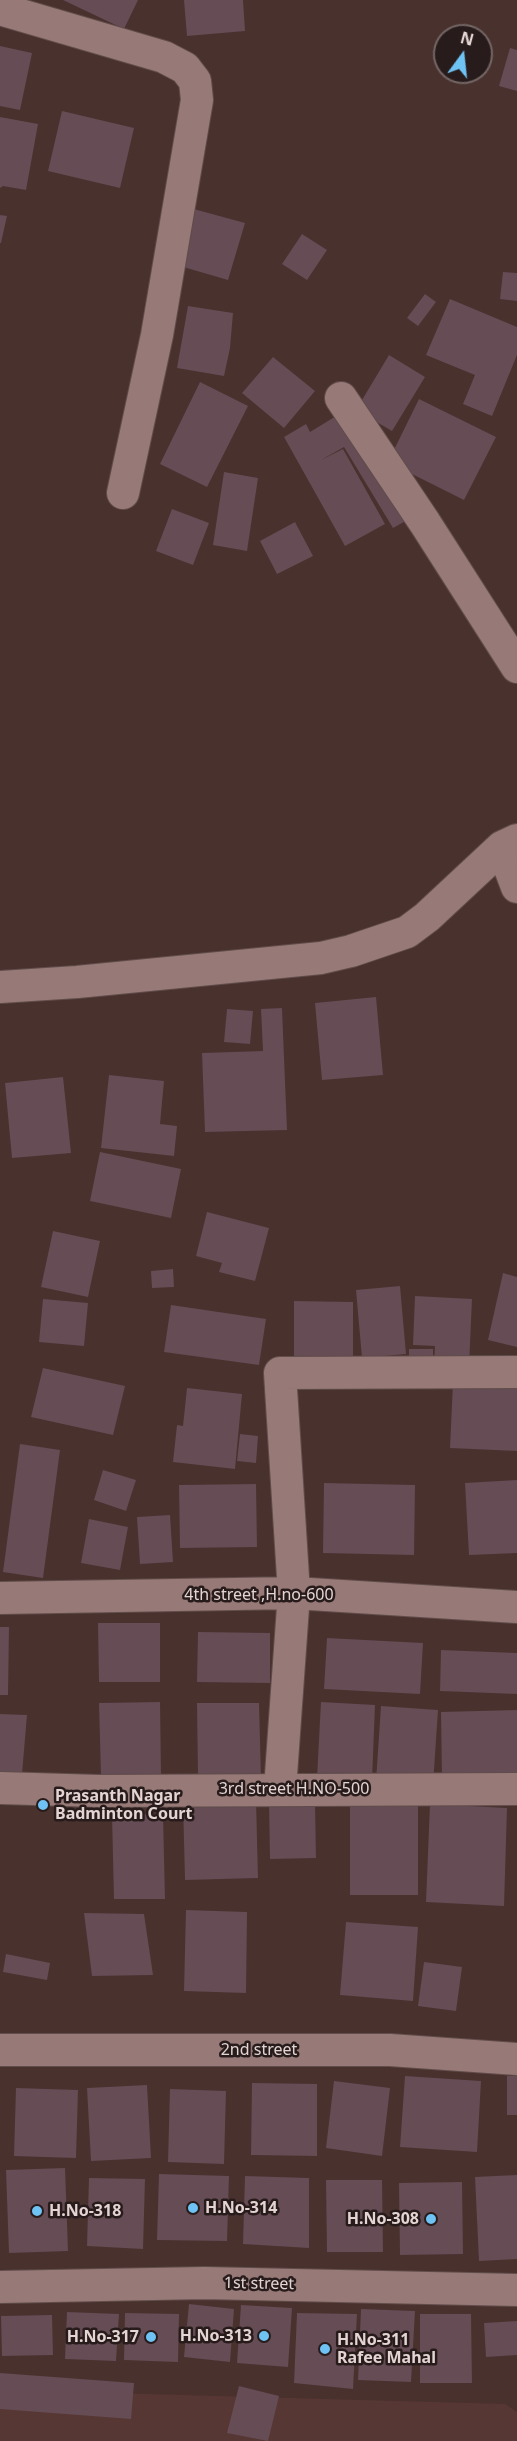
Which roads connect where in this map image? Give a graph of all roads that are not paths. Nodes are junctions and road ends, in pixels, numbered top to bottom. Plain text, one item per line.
1 (0, 9) edge
2 (341, 398) dead end
3 (123, 493) dead end
4 (517, 667) edge
5 (509, 843) edge
6 (517, 887) edge
7 (0, 987) edge
8 (517, 1372) edge
9 (294, 1593) junction
10 (0, 1598) edge
11 (517, 1607) edge
12 (0, 1788) edge
13 (280, 1789) junction
14 (517, 1789) edge
15 (0, 2050) edge
16 (517, 2059) edge
17 (0, 2287) edge
18 (517, 2290) edge

1 - 3 street
2 - 4 street
5 - 6 street
5 - 7 street
8 - 9 street
9 - 10 street, 4th street ,H.no-600
9 - 11 street, 4th street ,H.no-600
9 - 13 street
12 - 13 street, 3rd street H.NO-500
13 - 14 street, 3rd street H.NO-500
15 - 16 street, 2nd street
17 - 18 street, 1st street

